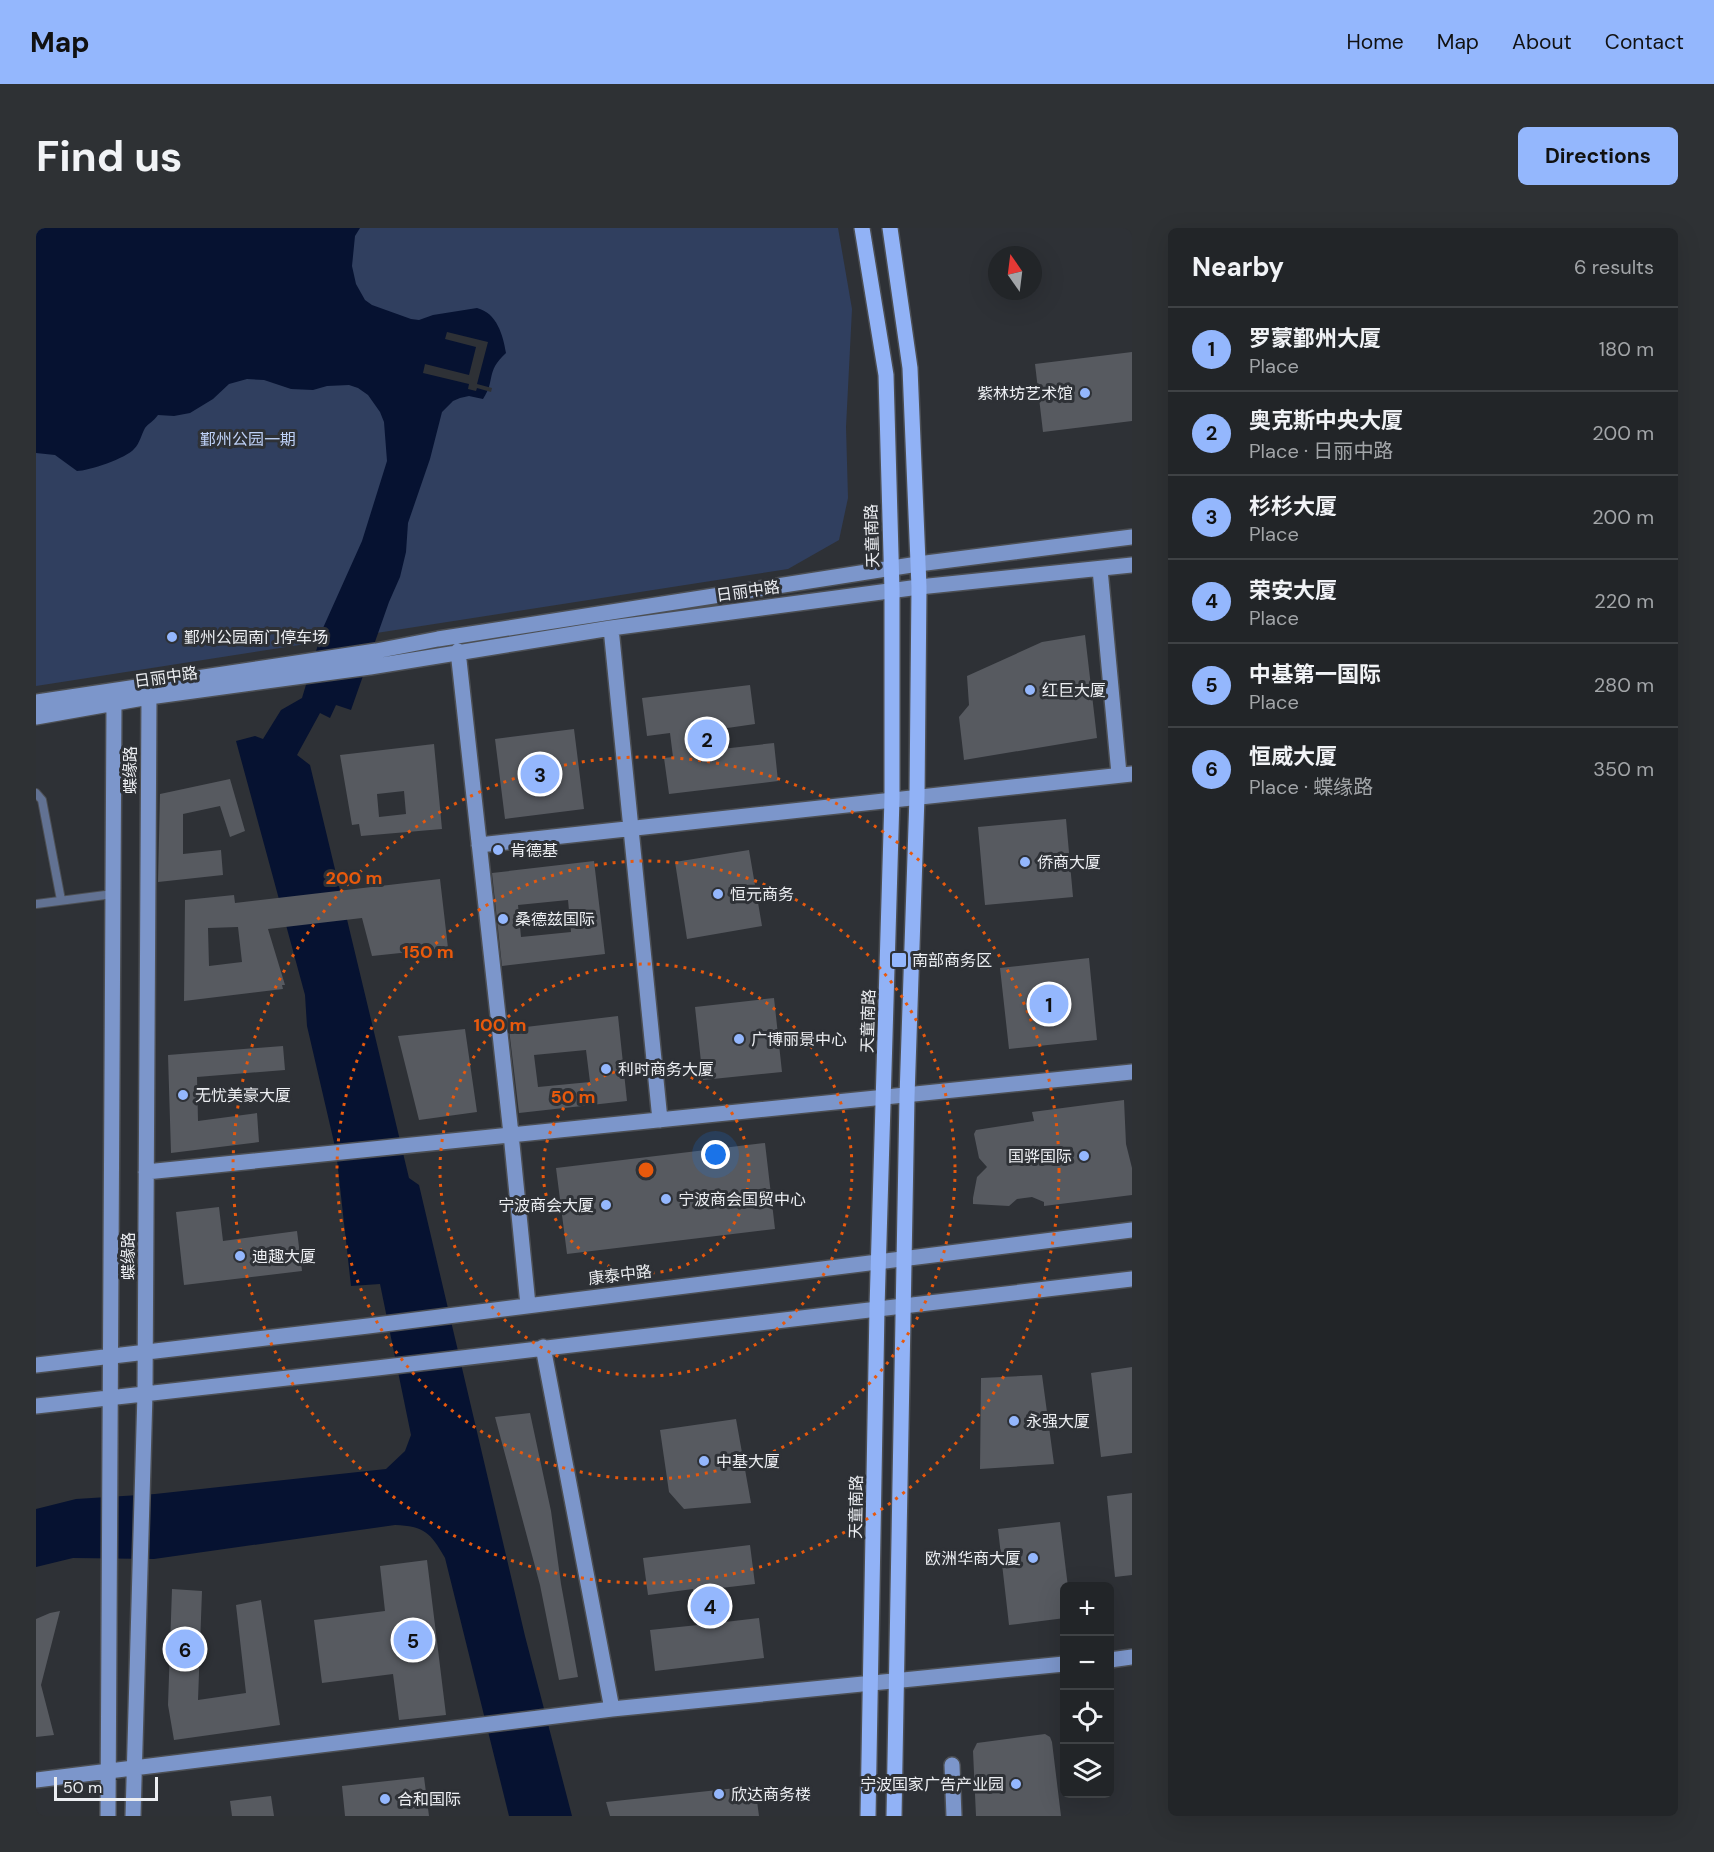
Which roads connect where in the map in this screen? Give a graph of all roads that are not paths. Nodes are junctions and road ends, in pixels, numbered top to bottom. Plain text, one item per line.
1 (862, 228) edge
2 (891, 228) edge
3 (1132, 537) edge
4 (918, 564) junction
5 (1132, 565) edge
6 (891, 568) junction
7 (1100, 569) junction
8 (919, 587) junction
9 (892, 590) junction
10 (611, 628) junction
11 (458, 651) junction
12 (299, 670) junction
13 (114, 696) junction
14 (149, 697) junction
15 (36, 702) edge
16 (36, 717) edge
17 (1125, 774) edge
18 (36, 793) edge
19 (917, 795) junction
20 (892, 798) junction
21 (631, 828) junction
22 (479, 845) junction
23 (113, 894) junction
24 (61, 900) junction
25 (36, 904) edge
26 (1132, 1072) edge
27 (907, 1097) junction
28 (883, 1099) junction
29 (660, 1120) junction
30 (511, 1134) junction
31 (146, 1172) junction
32 (1132, 1230) edge
33 (905, 1258) junction
34 (878, 1261) junction
35 (1132, 1279) edge
36 (528, 1305) junction
37 (904, 1305) junction
38 (877, 1308) junction
39 (543, 1347) junction
40 (146, 1350) junction
41 (112, 1355) junction
42 (36, 1365) edge
43 (146, 1393) junction
44 (111, 1397) junction
45 (36, 1406) edge
46 (1132, 1657) edge
47 (1114, 1659) edge
48 (1060, 1665) edge
49 (896, 1682) junction
50 (870, 1684) junction
51 (612, 1709) junction
52 (952, 1765) dead end
53 (134, 1768) junction
54 (108, 1771) junction
55 (36, 1780) edge
56 (108, 1816) edge
57 (133, 1816) edge
58 (868, 1816) edge
59 (894, 1816) edge
60 (954, 1816) edge

1 - 6 main road, 天童南路
2 - 4 main road
3 - 4 street, 日丽中路
4 - 6 street, 日丽中路
4 - 8 main road
5 - 7 street, 日丽中路
6 - 9 main road, 天童南路
6 - 12 street, 日丽中路
7 - 8 street, 日丽中路
7 - 17 street
8 - 9 street, 日丽中路
8 - 19 main road
9 - 10 street, 日丽中路
9 - 20 main road, 天童南路
10 - 11 street, 日丽中路
10 - 21 street
11 - 12 street, 日丽中路
11 - 22 street
12 - 13 street
12 - 14 street, 日丽中路
13 - 14 street, 日丽中路
13 - 15 street, 日丽中路
13 - 16 street, 日丽中路
13 - 23 street, 蝶缘路
14 - 31 street, 蝶缘路
17 - 19 street
18 - 24 lane
19 - 20 street
19 - 27 main road
20 - 21 street
20 - 28 main road, 天童南路
21 - 22 street
21 - 29 street
22 - 30 street
23 - 24 lane
23 - 41 street, 蝶缘路
24 - 25 lane
26 - 27 street
27 - 28 street
27 - 33 main road
28 - 29 street
28 - 34 main road, 天童南路
29 - 30 street
30 - 31 street
30 - 36 street
31 - 40 street, 蝶缘路
32 - 33 street, 康泰中路
33 - 34 street, 康泰中路
33 - 37 main road
34 - 36 street, 康泰中路
34 - 38 main road, 天童南路
35 - 37 street
36 - 40 street, 康泰中路
37 - 38 street
37 - 49 main road
38 - 39 street
38 - 50 main road, 天童南路
39 - 43 street
39 - 51 street
40 - 41 street, 康泰中路
40 - 43 street, 蝶缘路
41 - 42 street, 康泰中路
41 - 44 street, 蝶缘路
43 - 44 street
43 - 53 street, 蝶缘路
44 - 45 street
44 - 54 street, 蝶缘路
46 - 47 street
48 - 49 street
49 - 50 street
49 - 59 main road
50 - 51 street
50 - 58 main road, 天童南路
51 - 53 street
52 - 60 street
53 - 54 street
53 - 57 street, 蝶缘路
54 - 55 street
54 - 56 street, 蝶缘路

